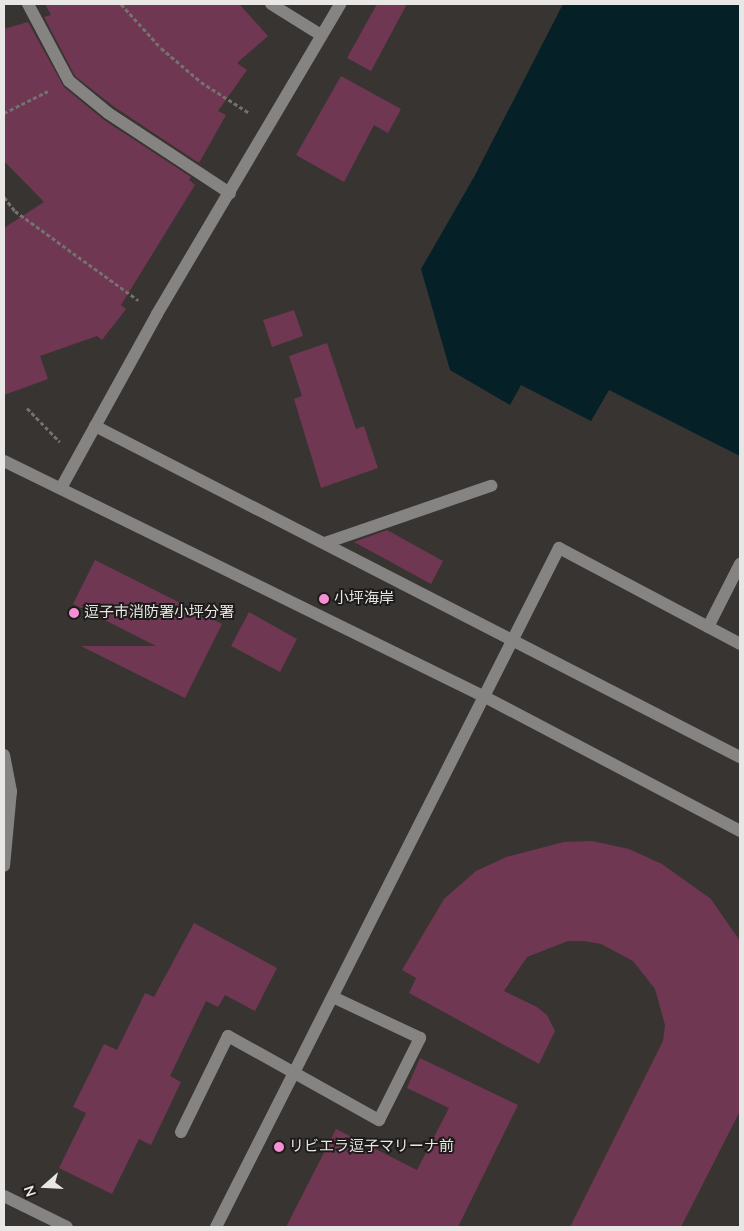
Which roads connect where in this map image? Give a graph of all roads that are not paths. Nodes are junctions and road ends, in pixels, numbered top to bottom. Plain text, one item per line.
1 (28, 4) edge
2 (271, 4) edge
3 (340, 4) edge
4 (321, 35) junction
5 (230, 193) junction
6 (95, 426) junction
7 (4, 461) edge
8 (491, 486) dead end
9 (61, 488) junction
10 (324, 542) junction
11 (740, 564) edge
12 (708, 627) junction
13 (514, 640) junction
14 (740, 644) edge
15 (485, 697) junction
16 (4, 756) edge
17 (740, 757) edge
18 (740, 831) edge
19 (4, 866) edge
20 (333, 997) junction
21 (294, 1074) junction
22 (180, 1132) dead end
23 (4, 1196) edge
24 (67, 1227) edge
25 (216, 1227) edge

1 - 5 street
2 - 4 street
3 - 4 street
4 - 5 street
5 - 6 street
6 - 9 street
6 - 10 street
7 - 9 street
8 - 10 street
9 - 15 street
10 - 13 street
11 - 12 street
12 - 13 street
12 - 14 street
13 - 15 street
13 - 17 street
15 - 18 street
15 - 20 street
16 - 19 street
20 - 21 street
20 - 21 street
21 - 22 street
21 - 25 street
23 - 24 street

